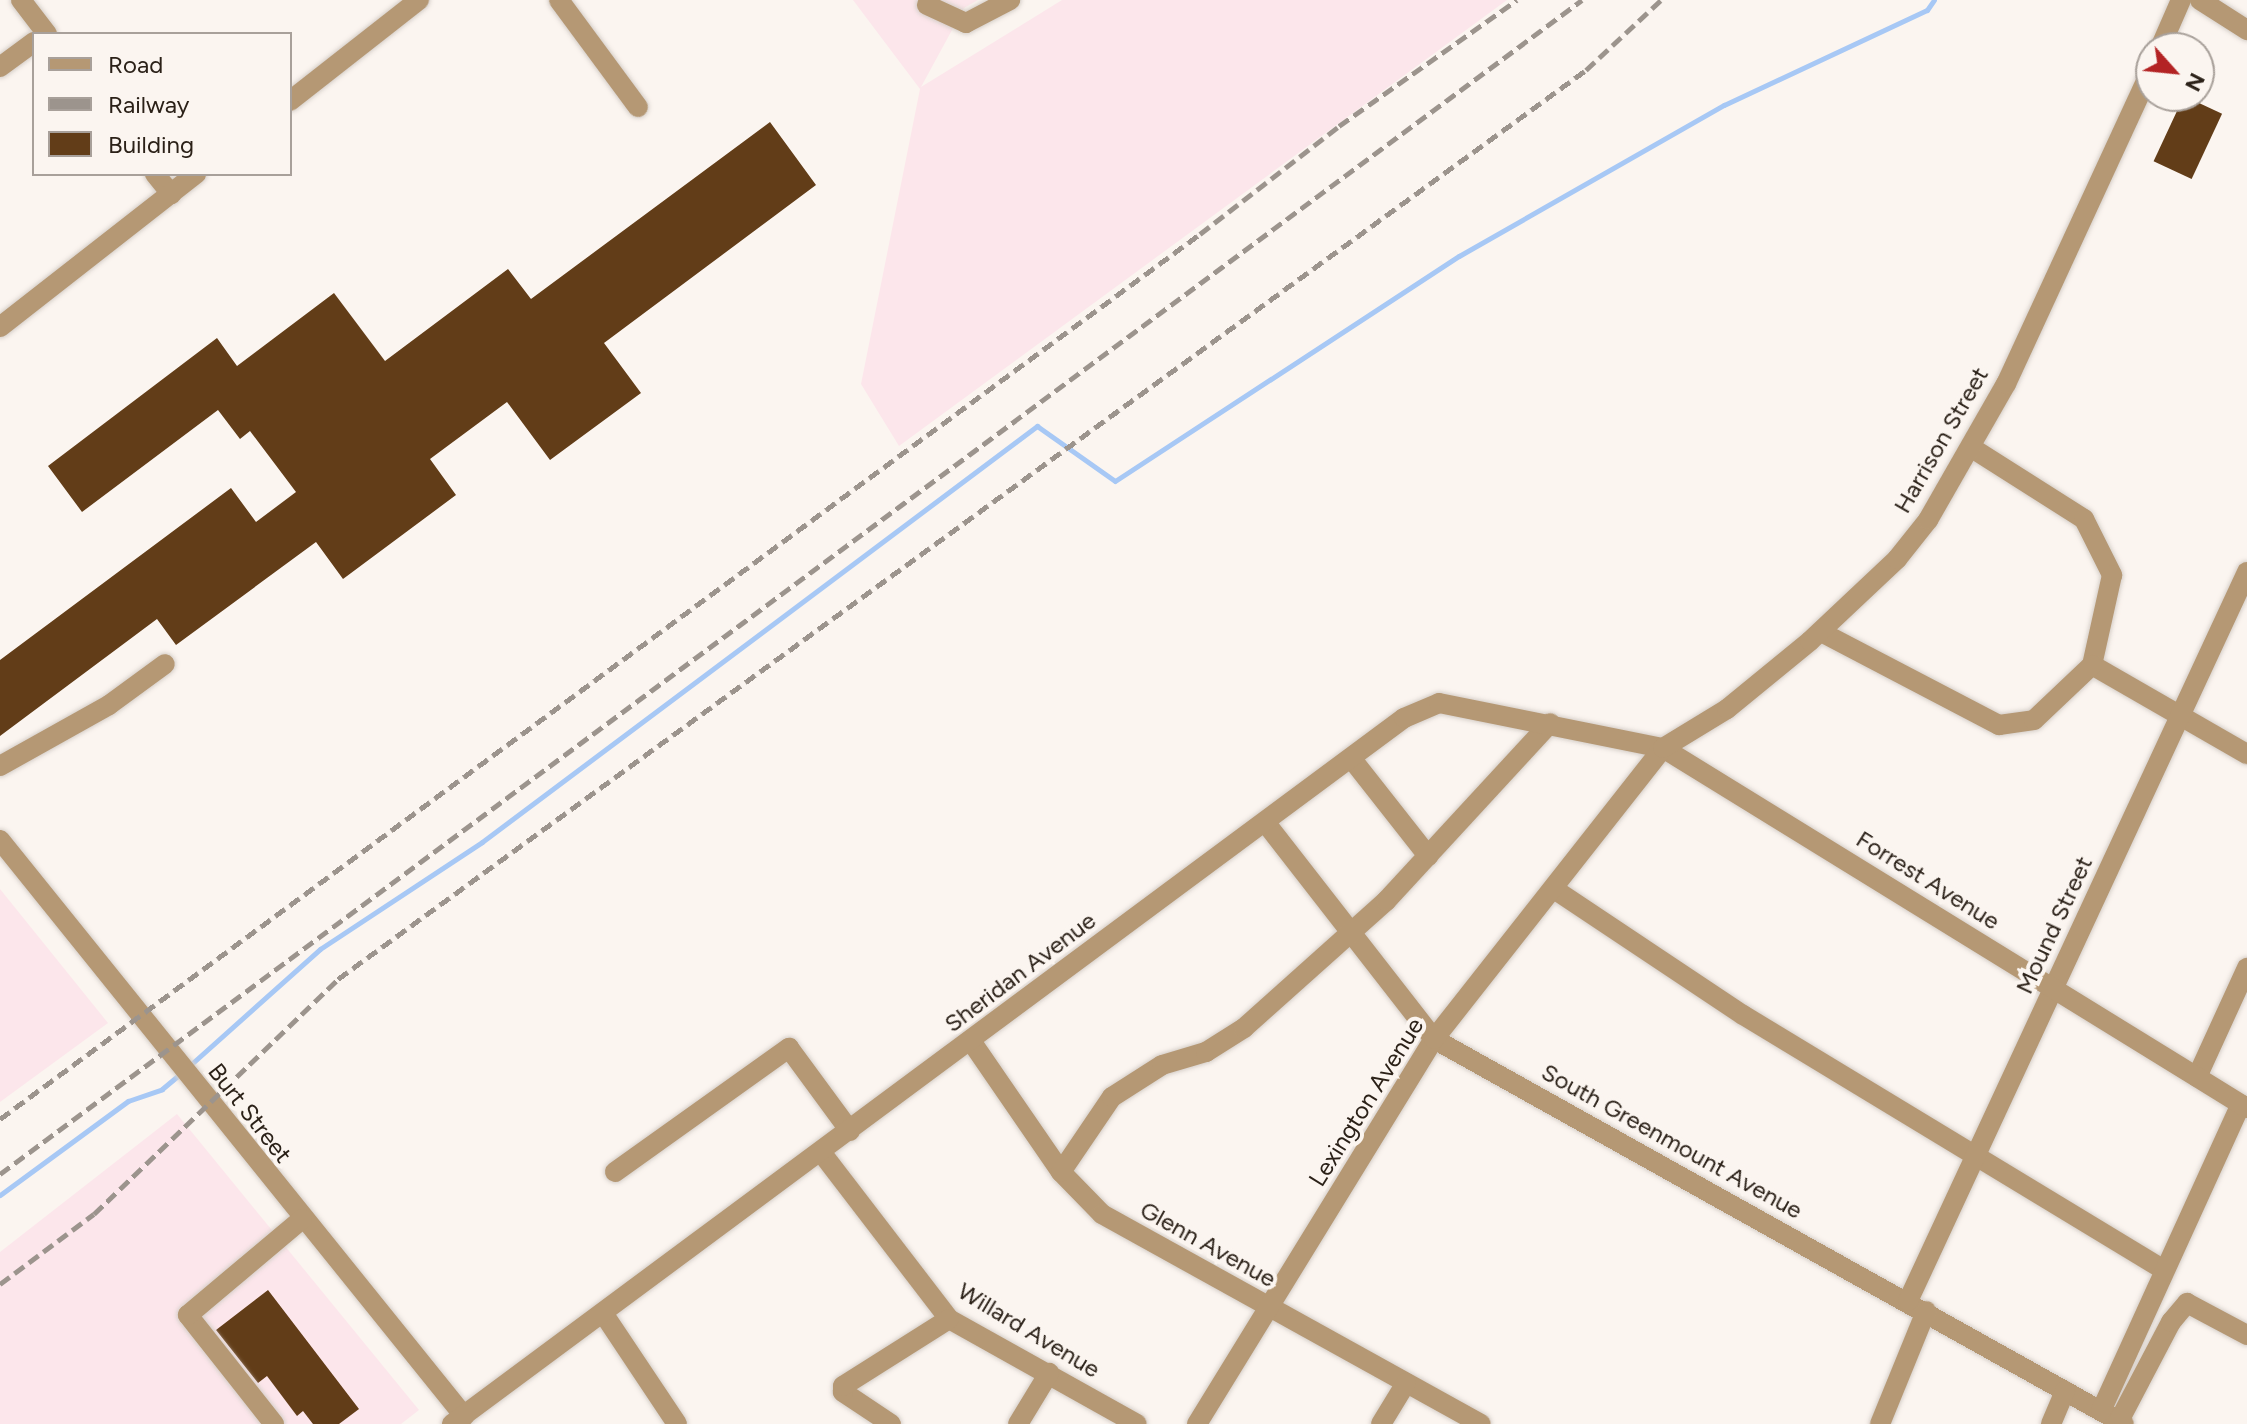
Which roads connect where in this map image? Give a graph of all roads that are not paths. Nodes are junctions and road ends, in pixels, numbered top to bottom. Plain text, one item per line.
1 (21, 0) edge
2 (559, 0) edge
3 (1010, 0) edge
4 (2181, 0) edge
5 (2200, 0) edge
6 (416, 1) edge
7 (927, 5) dead end
8 (2247, 30) edge
9 (41, 32) edge
10 (2167, 32) edge
11 (32, 44) edge
12 (0, 67) edge
13 (292, 99) edge
14 (2135, 104) edge
15 (638, 107) dead end
16 (157, 176) edge
17 (194, 176) edge
18 (171, 194) junction
19 (0, 327) edge
20 (1972, 448) junction
21 (2247, 572) edge
22 (1821, 632) junction
23 (165, 664) dead end
24 (2092, 665) junction
25 (2182, 713) junction
26 (1550, 723) junction
27 (1663, 748) junction
28 (2247, 754) edge
29 (1351, 758) junction
30 (0, 766) edge
31 (1265, 822) junction
32 (0, 840) edge
33 (1428, 856) junction
34 (1554, 889) junction
35 (1351, 932) junction
36 (2247, 968) edge
37 (2054, 988) junction
38 (1434, 1039) junction
39 (971, 1041) junction
40 (2197, 1077) junction
41 (2244, 1106) edge
42 (850, 1131) junction
43 (821, 1152) junction
44 (1976, 1155) junction
45 (615, 1172) dead end
46 (1061, 1172) junction
47 (302, 1219) junction
48 (2163, 1269) junction
49 (1917, 1306) junction
50 (1269, 1307) junction
51 (603, 1313) junction
52 (949, 1319) junction
53 (2247, 1335) edge
54 (1049, 1373) junction
55 (1406, 1383) junction
56 (2065, 1391) junction
57 (2114, 1419) edge
58 (458, 1420) edge
59 (274, 1424) edge
60 (677, 1424) edge
61 (891, 1424) edge
62 (1018, 1424) edge
63 (1137, 1424) edge
64 (1197, 1424) edge
65 (1381, 1424) edge
66 (1481, 1424) edge
67 (1880, 1424) edge
68 (2051, 1424) edge

1 - 9 street
2 - 15 street
3 - 7 street
4 - 10 street
5 - 8 street
6 - 13 street
11 - 12 street
14 - 20 street, Harrison Street
16 - 18 street
17 - 18 street
18 - 19 street
20 - 22 street, Harrison Street
20 - 24 street
21 - 25 street, Mound Street
22 - 24 street
22 - 27 street, Harrison Street
23 - 30 street
24 - 25 street
25 - 28 street
25 - 37 street, Mound Street
26 - 27 street, Sheridan Avenue
26 - 29 street, Sheridan Avenue
26 - 33 street
27 - 34 street, Lexington Avenue
27 - 37 street, Forrest Avenue
29 - 31 street, Sheridan Avenue
29 - 33 street
31 - 35 street, South Greenmount Avenue
31 - 39 street, Sheridan Avenue
32 - 47 street, Burt Street
33 - 35 street
34 - 38 street, Lexington Avenue
34 - 44 street
35 - 38 street, South Greenmount Avenue
35 - 46 street
36 - 40 street
37 - 40 street, Forrest Avenue
37 - 44 street, Mound Street
38 - 49 street, South Greenmount Avenue
38 - 50 street, Lexington Avenue
39 - 42 street, Sheridan Avenue
39 - 46 street, Glenn Avenue
40 - 41 street, Forrest Avenue
41 - 48 street
42 - 43 street, Sheridan Avenue
42 - 45 street
43 - 51 street, Sheridan Avenue
43 - 52 street, Willard Avenue
44 - 48 street
44 - 49 street, Mound Street
46 - 50 street, Glenn Avenue
47 - 58 street, Burt Street
47 - 59 street
48 - 57 street
49 - 56 street, South Greenmount Avenue
49 - 67 street, Mound Street
50 - 55 street, Glenn Avenue
50 - 64 street, Lexington Avenue
51 - 58 street, Sheridan Avenue
51 - 60 street
52 - 54 street, Willard Avenue
52 - 61 street
53 - 57 street
54 - 62 street
54 - 63 street, Willard Avenue
55 - 65 street
55 - 66 street, Glenn Avenue
56 - 57 street, South Greenmount Avenue
56 - 68 street

